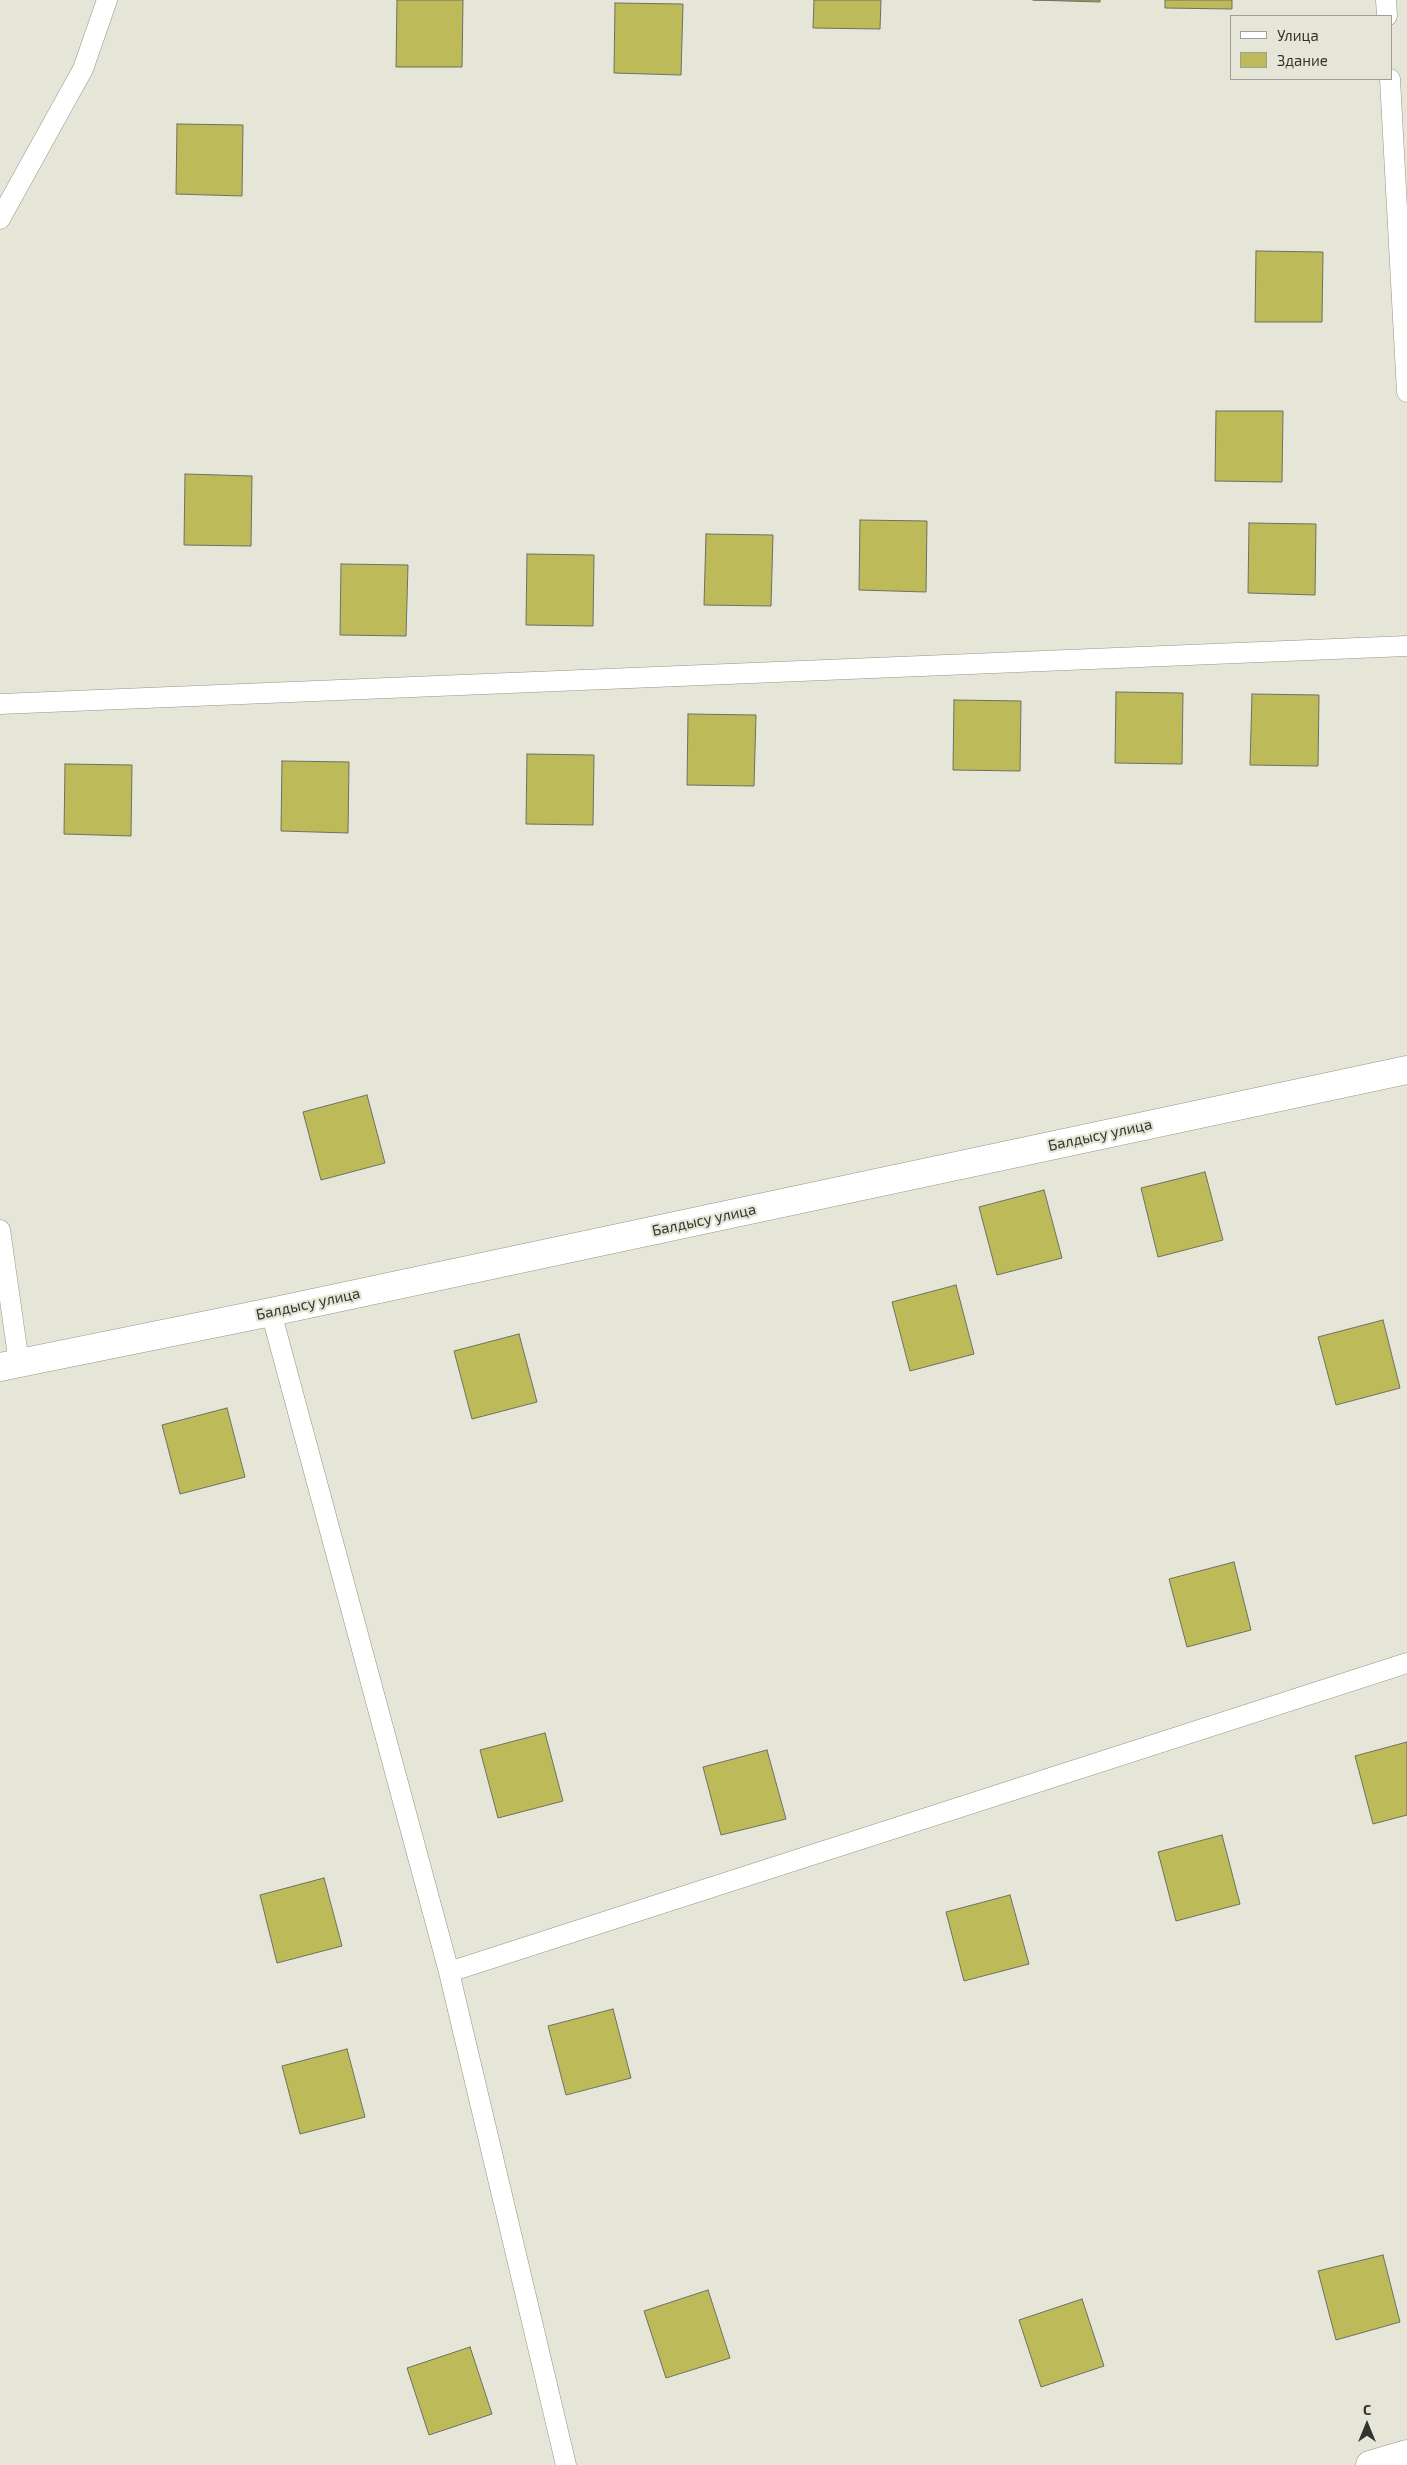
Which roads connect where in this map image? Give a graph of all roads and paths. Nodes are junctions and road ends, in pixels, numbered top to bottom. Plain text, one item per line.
1 (107, 0) edge
2 (1386, 0) edge
3 (1387, 15) edge
4 (1390, 80) edge
5 (0, 220) edge
6 (1407, 392) edge
7 (1407, 646) edge
8 (0, 704) edge
9 (1407, 1070) edge
10 (0, 1230) edge
11 (270, 1312) junction
12 (9, 1365) edge
13 (1407, 1664) edge
14 (449, 1972) junction
15 (1407, 2454) edge
16 (566, 2465) edge
17 (1370, 2465) edge

1 - 5 lane
2 - 3 lane
4 - 6 lane
7 - 8 lane
9 - 11 street, Балдысу улица
10 - 12 lane
11 - 12 street, Балдысу улица
11 - 14 lane
13 - 14 lane
14 - 16 lane
15 - 17 street

